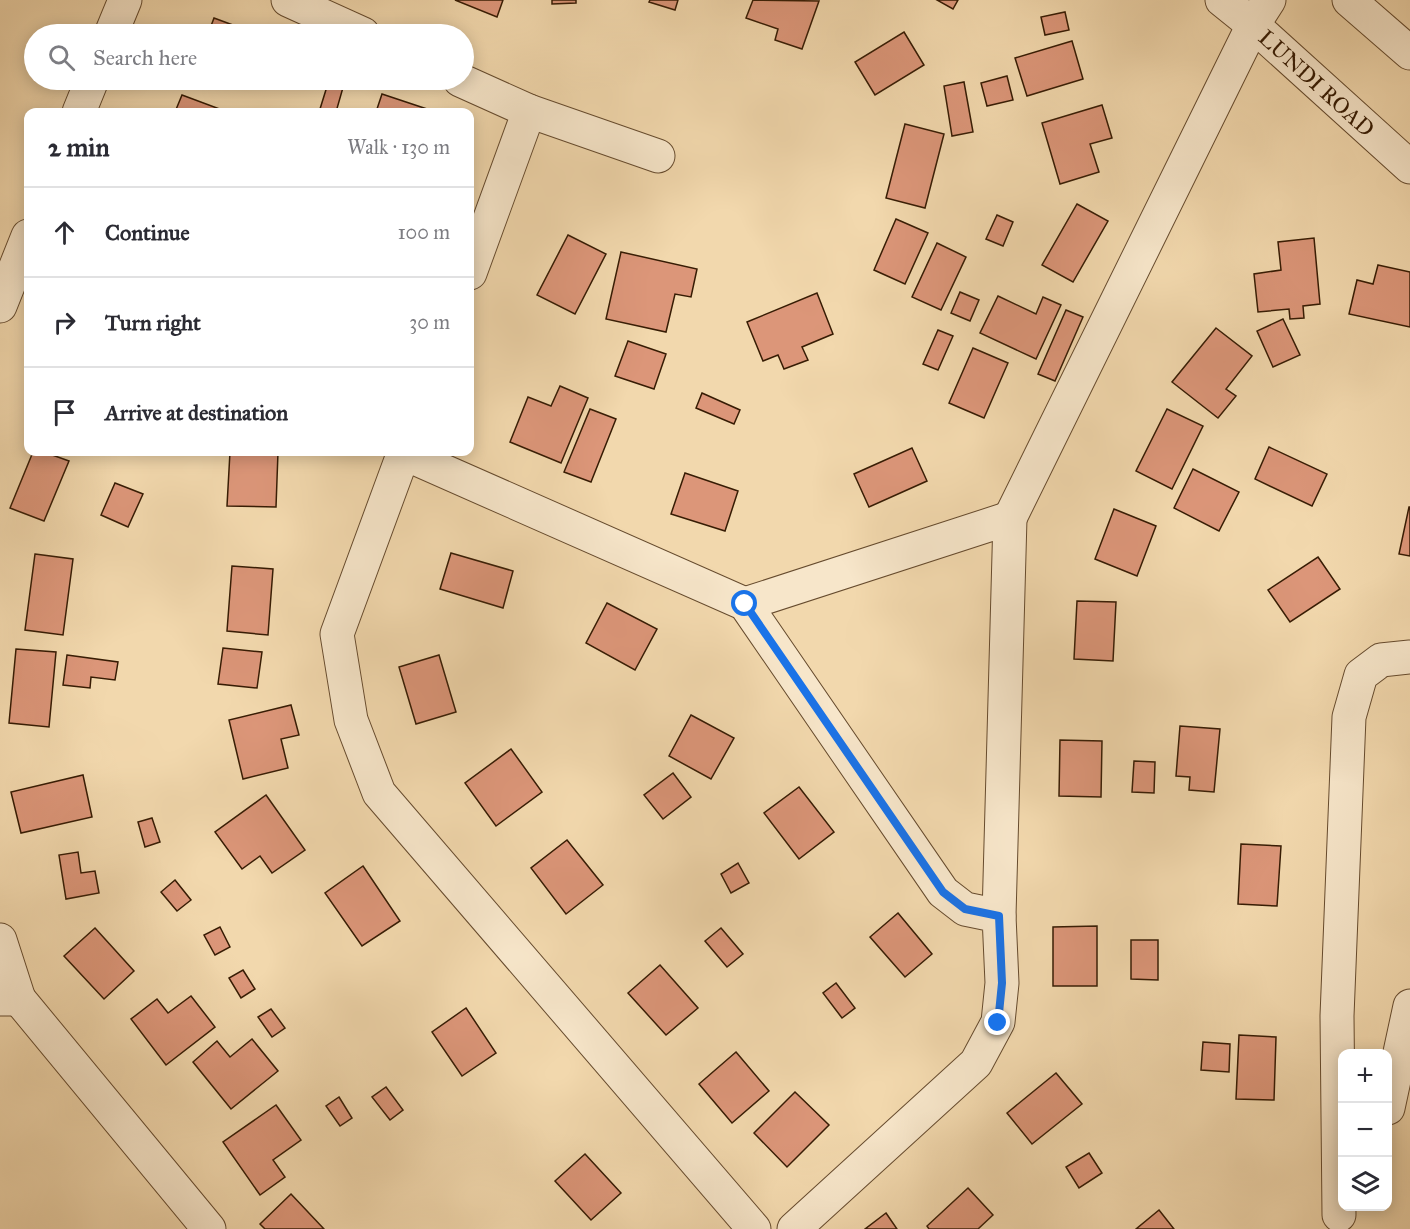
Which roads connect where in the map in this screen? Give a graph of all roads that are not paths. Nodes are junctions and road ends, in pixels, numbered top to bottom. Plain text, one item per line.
1 (125, 0) edge
2 (288, 0) edge
3 (1222, 0) edge
4 (1349, 0) edge
5 (1261, 13) edge
6 (115, 24) edge
7 (341, 24) edge
8 (1410, 53) edge
9 (474, 86) edge
10 (88, 90) edge
11 (81, 108) edge
12 (529, 111) junction
13 (658, 156) dead end
14 (1410, 167) edge
15 (24, 246) edge
16 (474, 262) edge
17 (0, 306) edge
18 (403, 456) edge
19 (413, 456) edge
20 (1010, 518) junction
21 (745, 604) junction
22 (1410, 657) edge
23 (999, 916) junction
24 (0, 940) edge
25 (10, 999) edge
26 (1410, 1006) edge
27 (1389, 1103) edge
28 (1334, 1217) edge
29 (208, 1229) edge
30 (754, 1229) edge
31 (794, 1229) edge

1 - 6 street
2 - 7 street
3 - 5 street, LUNDI ROAD
4 - 8 street
5 - 14 street, LUNDI ROAD
5 - 20 street
9 - 12 street
10 - 11 street
12 - 13 street
12 - 16 street
15 - 17 street
18 - 30 street
19 - 21 street
20 - 21 street
20 - 23 street
21 - 23 street
22 - 28 street
23 - 31 street
24 - 25 street
25 - 29 street
26 - 27 street

